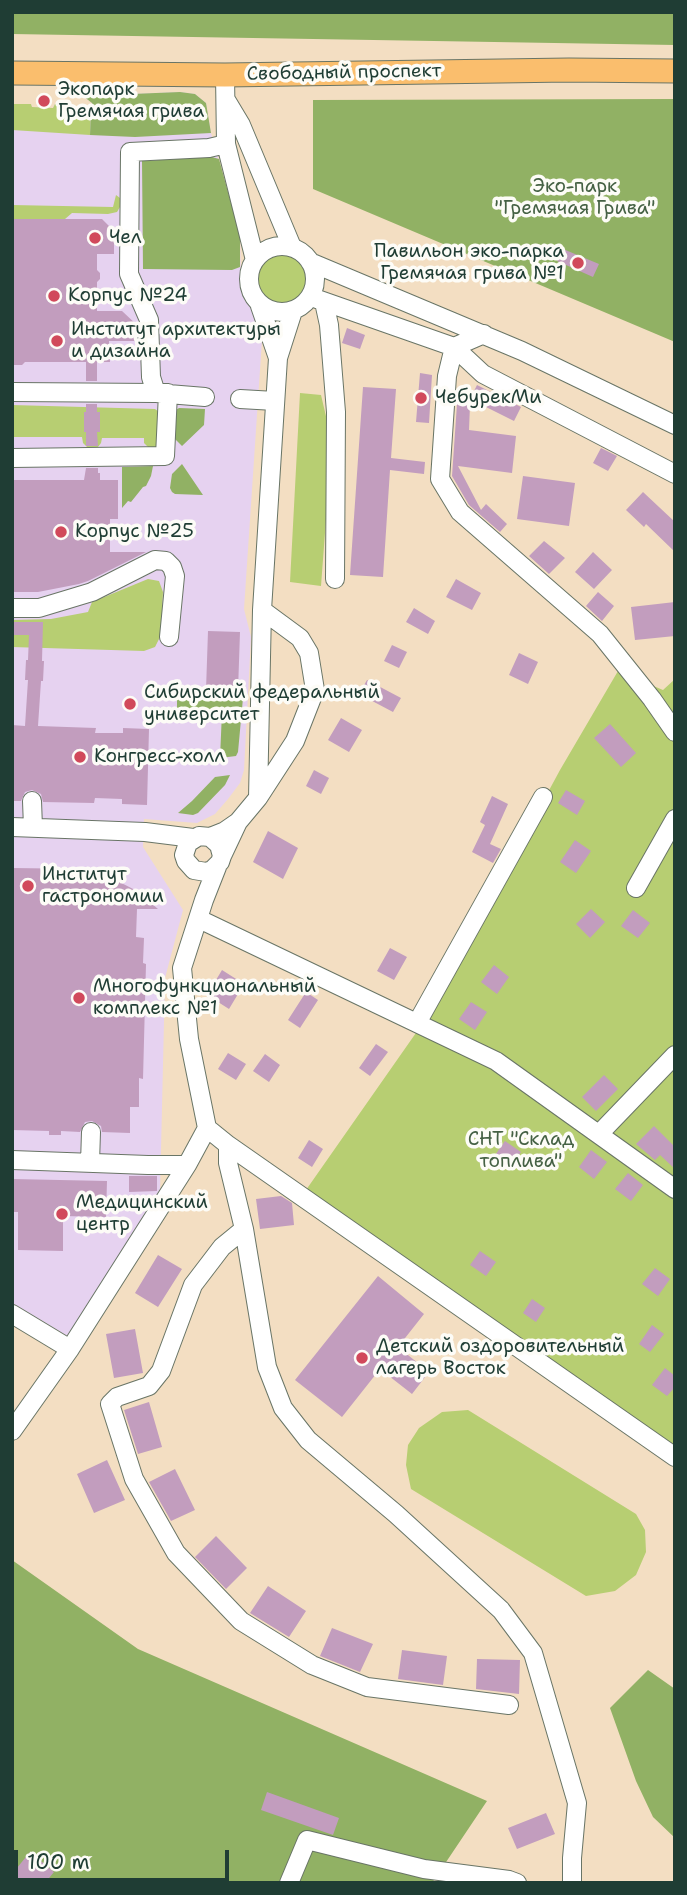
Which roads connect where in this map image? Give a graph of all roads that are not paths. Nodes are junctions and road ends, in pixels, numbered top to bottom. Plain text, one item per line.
1 (675, 71) edge
2 (12, 73) edge
3 (225, 75) junction
4 (226, 100) junction
5 (226, 144) junction
6 (292, 247) junction
7 (255, 260) junction
8 (310, 262) junction
9 (317, 299) junction
10 (260, 306) junction
11 (293, 311) junction
12 (484, 334) junction
13 (454, 347) junction
14 (278, 358) junction
15 (12, 392) edge
16 (162, 393) junction
17 (205, 397) dead end
18 (240, 399) dead end
19 (275, 401) junction
20 (675, 425) edge
21 (12, 458) edge
22 (675, 474) edge
23 (335, 579) dead end
24 (12, 608) edge
25 (262, 610) junction
26 (169, 637) dead end
27 (675, 732) edge
28 (543, 797) dead end
29 (258, 798) junction
30 (32, 801) dead end
31 (675, 819) edge
32 (238, 822) junction
33 (12, 827) edge
34 (33, 827) junction
35 (167, 835) junction
36 (202, 838) junction
37 (189, 862) junction
38 (219, 862) junction
39 (636, 888) dead end
40 (204, 900) junction
41 (199, 919) junction
42 (417, 1023) junction
43 (675, 1055) edge
44 (206, 1128) junction
45 (91, 1132) dead end
46 (599, 1134) junction
47 (228, 1145) junction
48 (12, 1160) edge
49 (90, 1163) junction
50 (187, 1165) junction
51 (675, 1189) edge
52 (244, 1229) junction
53 (12, 1314) edge
54 (70, 1349) junction
55 (12, 1431) edge
56 (675, 1457) edge
57 (509, 1705) dead end
58 (289, 1883) edge
59 (517, 1883) edge
60 (572, 1883) edge

1 - 3 main road, Свободный проспект
2 - 3 main road, Свободный проспект
3 - 4 street
4 - 5 street
4 - 6 street
5 - 7 street
5 - 16 street
6 - 7 street
6 - 8 street
7 - 10 street
8 - 9 street
8 - 12 street
9 - 11 street
9 - 13 street
9 - 23 street
10 - 11 street
10 - 14 street
11 - 14 street
12 - 13 street
12 - 20 street
13 - 22 street
13 - 27 street
14 - 19 street
15 - 16 street
16 - 17 street
16 - 21 street
18 - 19 street
19 - 25 street
24 - 26 street
25 - 29 street
25 - 29 street
28 - 42 street
29 - 32 street
30 - 34 street
31 - 39 street
32 - 36 street
32 - 38 street
33 - 34 street
34 - 35 street
35 - 36 street
35 - 37 street
36 - 37 street
36 - 38 street
37 - 38 street
37 - 40 street
38 - 40 street
40 - 41 street
41 - 42 street
41 - 44 street
42 - 46 street
43 - 46 street
44 - 47 street
44 - 50 street
45 - 49 street
46 - 51 street
47 - 52 street
47 - 56 street
48 - 49 street
49 - 50 street
50 - 54 street
52 - 57 street
52 - 60 street
53 - 54 street
54 - 55 street
58 - 59 street

